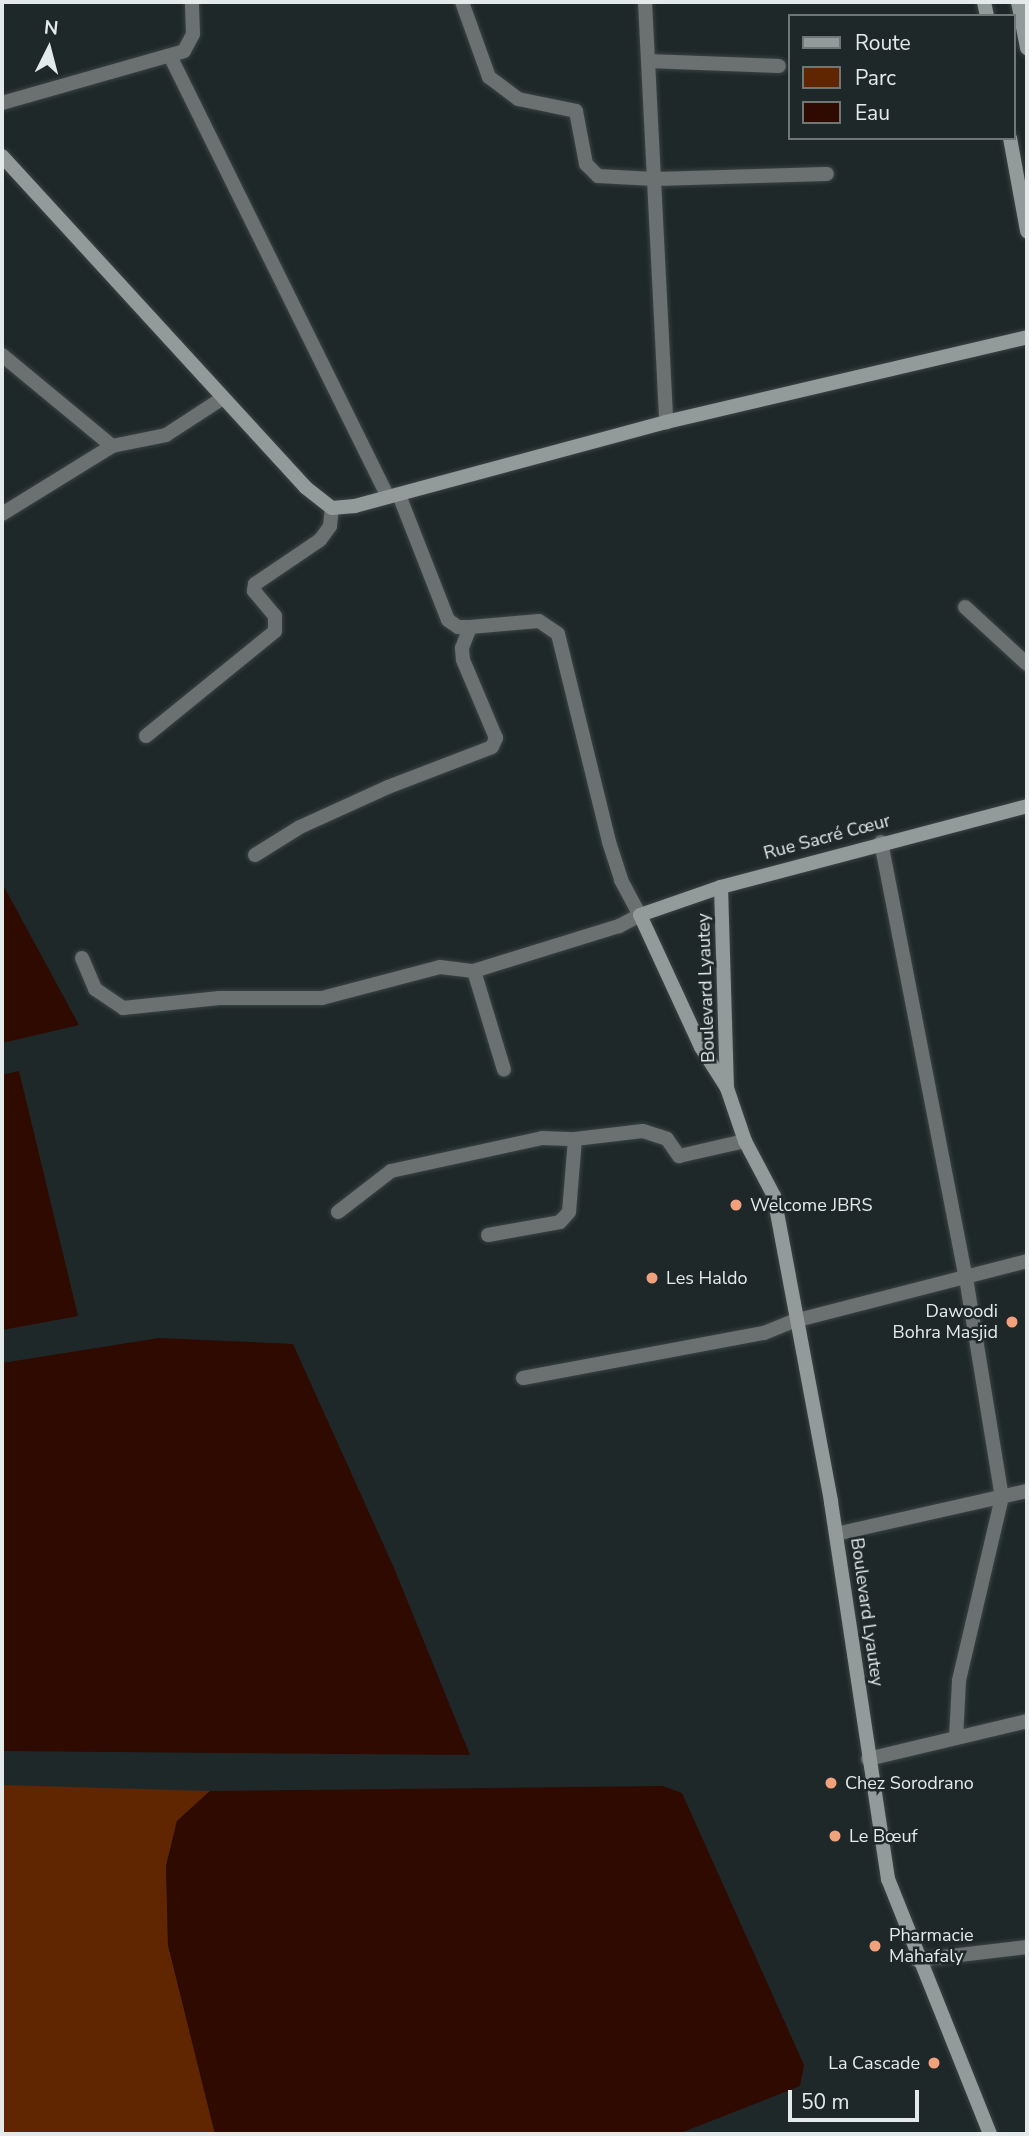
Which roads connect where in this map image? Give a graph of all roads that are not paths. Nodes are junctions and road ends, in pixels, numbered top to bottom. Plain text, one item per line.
1 (192, 2) edge
2 (461, 2) edge
3 (645, 2) edge
4 (1018, 2) edge
5 (1027, 48) edge
6 (171, 58) junction
7 (648, 61) junction
8 (779, 66) dead end
9 (2, 103) edge
10 (1010, 140) edge
11 (2, 156) edge
12 (827, 174) dead end
13 (654, 179) junction
14 (1027, 231) edge
15 (1027, 337) edge
16 (2, 355) edge
17 (223, 398) junction
18 (666, 422) junction
19 (112, 446) junction
20 (393, 496) junction
21 (332, 508) junction
22 (2, 514) edge
23 (965, 607) dead end
24 (470, 627) junction
25 (1027, 664) edge
26 (146, 736) dead end
27 (1027, 806) edge
28 (881, 842) junction
29 (255, 855) dead end
30 (721, 887) junction
31 (640, 915) junction
32 (82, 958) dead end
33 (474, 971) junction
34 (504, 1070) dead end
35 (727, 1088) junction
36 (575, 1139) junction
37 (745, 1141) junction
38 (338, 1212) dead end
39 (488, 1235) dead end
40 (1027, 1261) edge
41 (965, 1278) junction
42 (794, 1321) junction
43 (523, 1378) dead end
44 (1027, 1491) edge
45 (1002, 1497) junction
46 (836, 1534) junction
47 (1027, 1721) edge
48 (956, 1738) junction
49 (868, 1759) junction
50 (1027, 1948) edge
51 (917, 1960) junction
52 (990, 2134) edge

1 - 6 street
2 - 13 street
3 - 7 street
4 - 5 street
6 - 9 street
6 - 20 street
7 - 8 street
7 - 13 street
10 - 14 street
11 - 17 street
12 - 13 street
13 - 18 street
15 - 18 street
16 - 19 street
17 - 19 street
17 - 21 street
18 - 20 street
19 - 22 street
20 - 21 street
20 - 24 street
21 - 26 street
23 - 25 street
24 - 29 street
24 - 31 street
27 - 28 street, Rue Sacré Cœur
28 - 30 street, Rue Sacré Cœur
28 - 41 street
30 - 31 street, Rue Sacré Cœur
30 - 35 street, Boulevard Lyautey
31 - 33 street
31 - 35 street, Boulevard Lyautey
32 - 33 street
33 - 34 street
35 - 37 street, Boulevard Lyautey
36 - 37 street
36 - 38 street
36 - 39 street
37 - 42 street, Boulevard Lyautey
40 - 41 street
41 - 42 street
41 - 45 street
42 - 43 street
42 - 46 street, Boulevard Lyautey
44 - 45 street
45 - 46 street
45 - 48 street
46 - 49 street, Boulevard Lyautey
47 - 48 street
48 - 49 street
49 - 51 street, Boulevard Lyautey
50 - 51 street
51 - 52 street, Boulevard Lyautey

